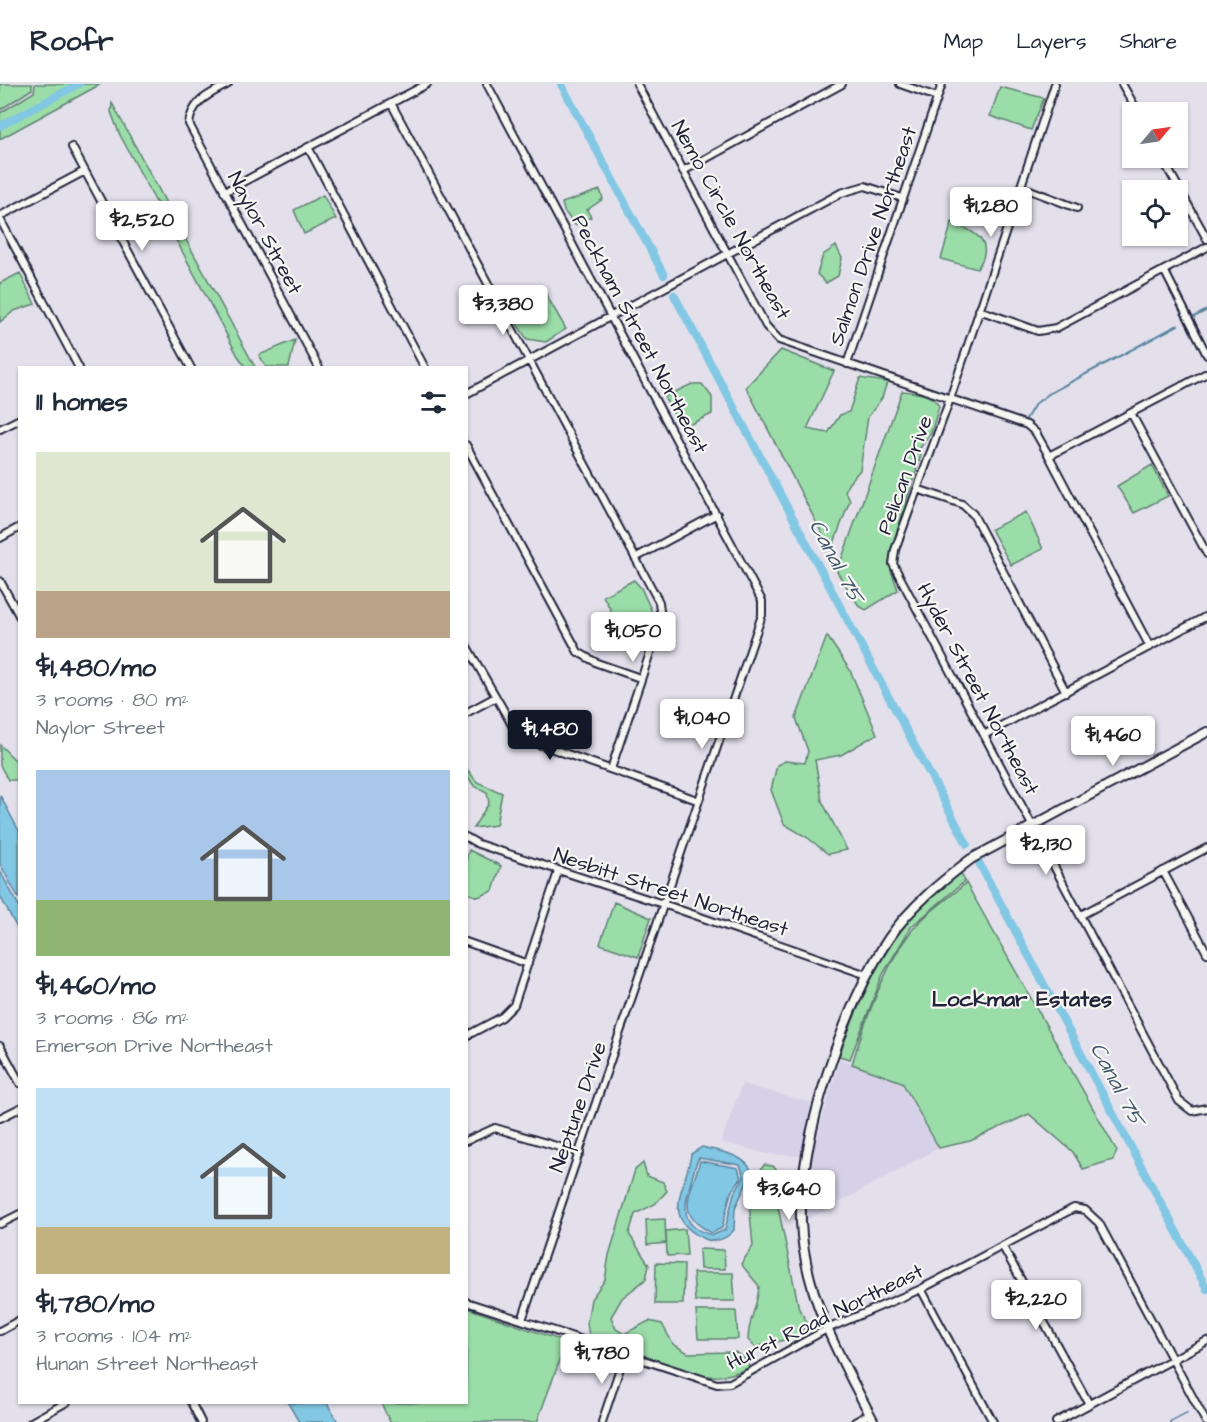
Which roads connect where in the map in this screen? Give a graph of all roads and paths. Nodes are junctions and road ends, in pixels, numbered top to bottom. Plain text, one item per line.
1 (228, 84) edge
2 (427, 84) edge
3 (487, 84) edge
4 (647, 84) edge
5 (842, 84) edge
6 (900, 84) edge
7 (942, 84) edge
8 (1055, 84) edge
9 (1122, 84) edge
10 (638, 86) edge
11 (937, 97) junction
12 (1132, 102) edge
13 (391, 103) junction
14 (72, 147) dead end
15 (308, 147) junction
16 (1167, 168) edge
17 (85, 171) junction
18 (683, 171) junction
19 (1022, 187) junction
20 (224, 192) junction
21 (902, 198) junction
22 (1077, 208) dead end
23 (0, 218) edge
24 (1207, 240) edge
25 (1207, 247) edge
26 (728, 254) junction
27 (1164, 270) junction
28 (979, 310) junction
29 (612, 316) junction
30 (1207, 355) edge
31 (529, 360) junction
32 (847, 364) junction
33 (78, 366) edge
34 (190, 366) edge
35 (318, 366) edge
36 (424, 366) edge
37 (1207, 373) edge
38 (468, 393) edge
39 (950, 399) junction
40 (1131, 412) junction
41 (18, 420) edge
42 (0, 429) edge
43 (468, 449) edge
44 (1049, 456) junction
45 (917, 489) junction
46 (717, 514) junction
47 (18, 528) edge
48 (0, 538) edge
49 (1207, 554) edge
50 (635, 558) junction
51 (893, 564) joint
52 (0, 581) edge
53 (762, 601) joint
54 (18, 612) edge
55 (1207, 616) edge
56 (1150, 647) junction
57 (468, 649) edge
58 (640, 678) junction
59 (1066, 692) junction
60 (494, 698) junction
61 (468, 712) edge
62 (1207, 732) edge
63 (984, 735) junction
64 (611, 769) junction
65 (697, 800) junction
66 (1032, 825) junction
67 (468, 838) edge
68 (1207, 848) edge
69 (1163, 871) junction
70 (558, 872) junction
71 (663, 904) junction
72 (1081, 915) junction
73 (468, 943) edge
74 (1207, 953) edge
75 (528, 964) junction
76 (867, 975) junction
77 (468, 1035) edge
78 (0, 1046) edge
79 (18, 1079) edge
80 (1207, 1108) edge
81 (18, 1109) edge
82 (0, 1118) edge
83 (468, 1140) edge
84 (580, 1153) junction
85 (18, 1215) edge
86 (0, 1224) edge
87 (1003, 1247) junction
88 (921, 1289) junction
89 (468, 1303) edge
90 (522, 1320) junction
91 (18, 1321) edge
92 (826, 1329) junction
93 (0, 1330) edge
94 (1207, 1341) edge
95 (624, 1356) junction
96 (1172, 1360) junction
97 (63, 1404) edge
98 (192, 1404) edge
99 (1089, 1404) junction
100 (870, 1414) junction
101 (31, 1422) edge
102 (201, 1422) edge
103 (602, 1422) edge
104 (855, 1422) edge
105 (874, 1422) edge
106 (993, 1422) edge
107 (1056, 1422) edge
108 (1206, 1422) edge

1 - 20 street, Naylor Street
2 - 13 street
3 - 29 street, Peckham Street Northeast
4 - 10 street
5 - 18 street
6 - 11 street
7 - 11 street, Salmon Drive Northeast
8 - 19 street, Pelican Drive
9 - 12 street
10 - 18 street, Nemo Circle Northeast
11 - 21 street, Salmon Drive Northeast
13 - 15 street
13 - 31 street
14 - 17 street
15 - 20 street
15 - 36 street
16 - 24 street
17 - 23 street
17 - 34 street
18 - 26 street, Nemo Circle Northeast
19 - 22 street
19 - 28 street, Pelican Drive
20 - 35 street, Naylor Street
21 - 26 street
21 - 32 street, Salmon Drive Northeast
23 - 33 street
25 - 27 street
26 - 29 street
26 - 32 street, Nemo Circle Northeast
27 - 28 street
27 - 30 street
28 - 39 street, Pelican Drive
29 - 31 street
29 - 46 street, Peckham Street Northeast
31 - 38 street
31 - 50 street
32 - 39 street, Nemo Circle Northeast
37 - 40 street
39 - 44 street, Nemo Circle Northeast
39 - 45 street, Pelican Drive
40 - 44 street
40 - 49 street
41 - 42 street
43 - 58 street
44 - 56 street, Nemo Circle Northeast
45 - 51 street, Pelican Drive
45 - 59 street
46 - 50 street
46 - 53 street, Peckham Street Northeast
47 - 48 street
50 - 58 street
51 - 63 street, Hyder Street Northeast
52 - 54 street
53 - 65 street, Neptune Drive
55 - 56 street
56 - 59 street
57 - 60 street
58 - 64 street
59 - 63 street
60 - 61 street
60 - 64 street
62 - 66 street
63 - 66 street, Hyder Street Northeast
64 - 65 street
65 - 71 street, Neptune Drive
66 - 72 street, Hyder Street Northeast
66 - 76 street
67 - 70 street, Nesbitt Street Northeast
68 - 69 street
69 - 72 street
69 - 74 street
70 - 71 street, Nesbitt Street Northeast
70 - 75 street
71 - 76 street, Nesbitt Street Northeast
71 - 84 street, Neptune Drive
72 - 80 street, Hyder Street Northeast
73 - 75 street
75 - 77 street
76 - 92 street
78 - 79 street
81 - 82 street
83 - 84 street
84 - 90 street, Neptune Drive
85 - 86 street
87 - 88 street, Hurst Road Northeast
87 - 96 street, Hurst Road Northeast
87 - 99 street
88 - 92 street, Hurst Road Northeast
88 - 106 street
89 - 90 street, Hurst Road Northeast
90 - 95 street, Hurst Road Northeast
91 - 93 street
92 - 95 street, Hurst Road Northeast
92 - 100 street
94 - 96 street
95 - 103 street
96 - 99 street
96 - 108 street
97 - 101 street
98 - 102 street
99 - 107 street
100 - 104 street
100 - 105 street

